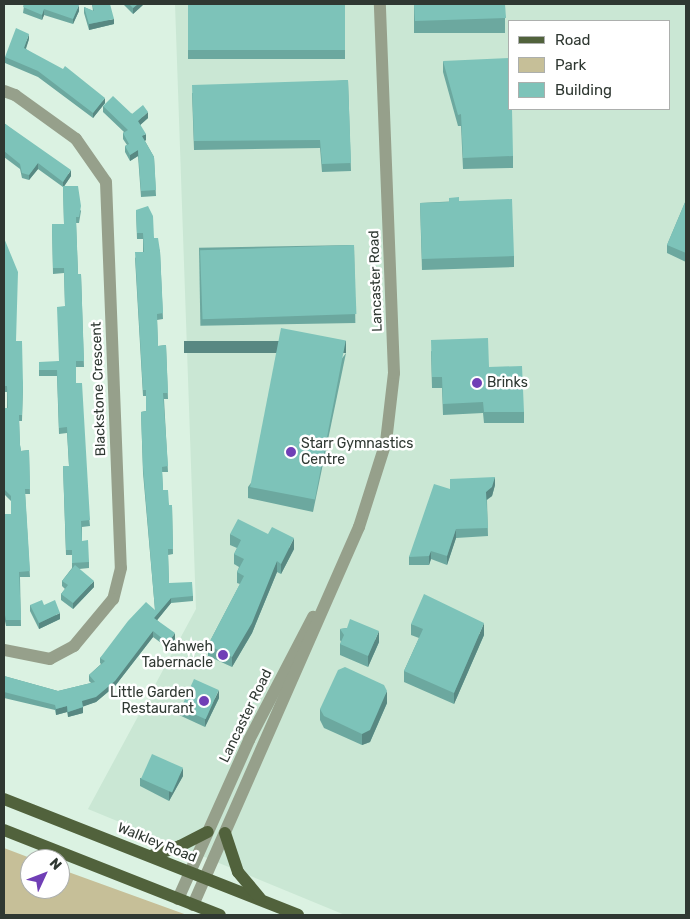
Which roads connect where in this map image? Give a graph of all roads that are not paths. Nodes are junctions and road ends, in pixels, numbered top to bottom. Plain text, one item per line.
1 (380, 4) edge
2 (4, 91) edge
3 (4, 650) edge
4 (301, 652) junction
5 (4, 799) edge
6 (4, 830) edge
7 (208, 832) junction
8 (225, 832) junction
9 (151, 856) junction
10 (189, 872) junction
11 (205, 879) junction
12 (178, 899) junction
13 (264, 901) junction
14 (193, 905) junction
15 (220, 915) edge
16 (298, 915) edge

1 - 4 street, Lancaster Road
2 - 3 street, Blackstone Crescent
4 - 7 street, Lancaster Road
4 - 8 street, Lancaster Road
5 - 9 main road, Walkley Road
6 - 12 main road
7 - 9 main road
7 - 10 street, Lancaster Road
8 - 11 street, Lancaster Road
8 - 13 main road
9 - 10 main road, Walkley Road
10 - 11 main road, Walkley Road
10 - 12 street, Lancaster Road
11 - 13 main road, Walkley Road
11 - 14 street, Lancaster Road
12 - 14 main road
13 - 16 main road, Walkley Road
14 - 15 main road

